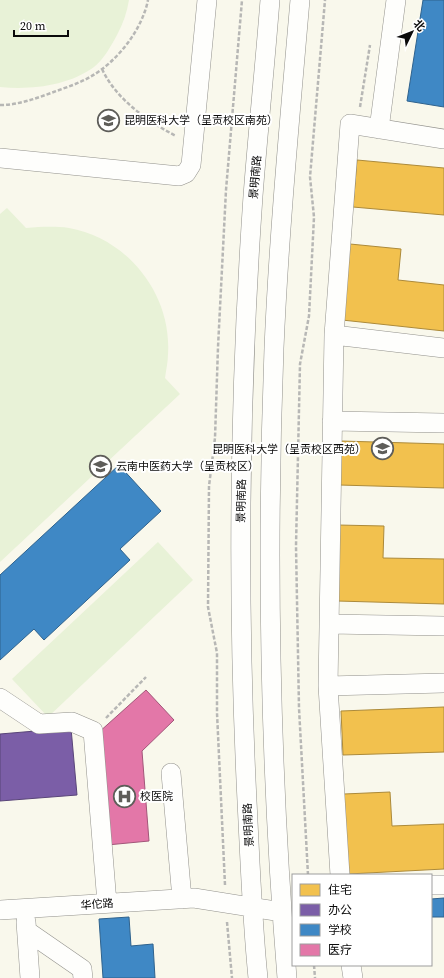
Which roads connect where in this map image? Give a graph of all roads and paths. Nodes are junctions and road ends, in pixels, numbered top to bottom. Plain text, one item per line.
1 (148, 0) edge
2 (207, 0) edge
3 (270, 0) edge
4 (300, 0) edge
5 (325, 0) edge
6 (396, 0) edge
7 (370, 39) dead end
8 (102, 69) junction
9 (0, 105) edge
10 (358, 126) junction
11 (378, 129) junction
12 (193, 139) junction
13 (444, 139) edge
14 (0, 158) edge
15 (334, 334) junction
16 (444, 348) edge
17 (332, 420) junction
18 (444, 423) edge
19 (329, 624) junction
20 (444, 626) edge
21 (146, 677) dead end
22 (444, 683) edge
23 (328, 686) junction
24 (0, 698) edge
25 (93, 731) junction
26 (171, 774) dead end
27 (308, 874) edge
28 (340, 874) edge
29 (432, 885) edge
30 (444, 885) edge
31 (188, 898) junction
32 (107, 903) junction
33 (252, 907) junction
34 (25, 908) junction
35 (0, 910) edge
36 (282, 912) junction
37 (27, 931) junction
38 (314, 966) edge
39 (351, 966) edge
40 (30, 978) edge
41 (83, 978) edge
42 (258, 978) edge
43 (287, 978) edge
44 (315, 978) edge
45 (353, 978) edge

1 - 8 path
2 - 12 street
3 - 33 street, 景明南路
4 - 36 street
5 - 27 path
6 - 11 street
7 - 10 path
8 - 9 path
8 - 12 path
10 - 11 street
10 - 15 street
11 - 13 street
12 - 14 street
15 - 16 street
15 - 17 street
17 - 18 street
17 - 19 street
19 - 20 street
19 - 23 street
21 - 25 path
22 - 23 street
23 - 28 street
24 - 25 street
25 - 32 street
26 - 31 street
29 - 30 street
31 - 32 street, 华佗路
31 - 33 street, 华佗路
32 - 34 street, 华佗路
33 - 36 street, 华佗路
33 - 42 street, 景明南路
34 - 35 street, 华佗路
34 - 37 street
36 - 43 street
37 - 40 street
37 - 41 street
38 - 44 path
39 - 45 street

